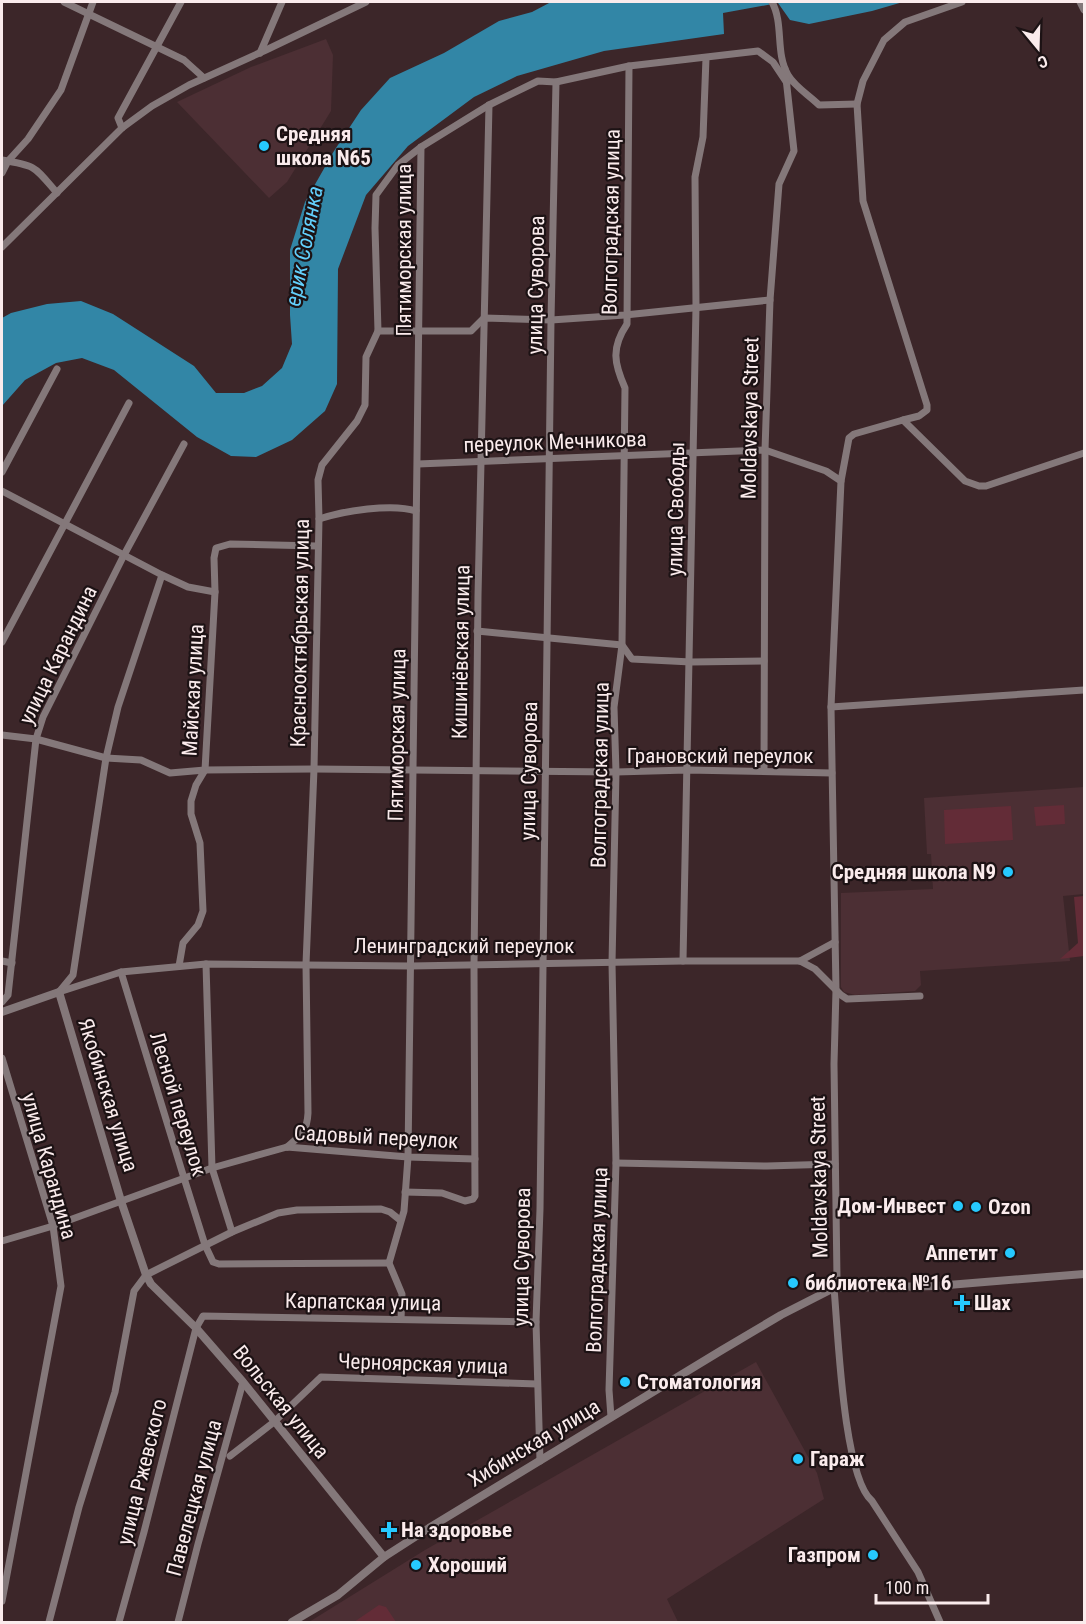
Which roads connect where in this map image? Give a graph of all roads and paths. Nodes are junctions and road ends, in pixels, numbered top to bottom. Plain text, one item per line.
1 (64, 2) edge
2 (93, 2) edge
3 (181, 2) edge
4 (282, 2) edge
5 (366, 2) edge
6 (962, 2) edge
7 (1080, 2) edge
8 (773, 4) edge
9 (1084, 10) edge
10 (87, 13) junction
11 (158, 46) junction
12 (260, 53) junction
13 (706, 58) junction
14 (629, 66) junction
15 (785, 69) junction
16 (204, 78) junction
17 (556, 82) junction
18 (787, 83) junction
19 (857, 104) junction
20 (489, 105) junction
21 (122, 128) junction
22 (421, 147) junction
23 (5, 160) edge
24 (2, 173) edge
25 (57, 193) junction
26 (2, 247) edge
27 (770, 300) junction
28 (696, 307) junction
29 (625, 315) junction
30 (483, 318) junction
31 (551, 320) junction
32 (378, 331) junction
33 (420, 331) junction
34 (57, 369) dead end
35 (129, 403) dead end
36 (903, 420) junction
37 (184, 444) dead end
38 (765, 450) junction
39 (1084, 453) edge
40 (694, 454) junction
41 (623, 456) junction
42 (550, 459) junction
43 (481, 461) junction
44 (418, 464) junction
45 (2, 472) edge
46 (841, 481) junction
47 (2, 491) edge
48 (416, 511) junction
49 (319, 519) junction
50 (66, 523) junction
51 (317, 546) junction
52 (124, 555) junction
53 (162, 574) junction
54 (215, 592) junction
55 (477, 631) junction
56 (547, 638) junction
57 (2, 642) edge
58 (622, 645) junction
59 (764, 661) junction
60 (691, 662) junction
61 (1084, 690) edge
62 (831, 707) junction
63 (2, 735) edge
64 (36, 739) junction
65 (106, 758) junction
66 (314, 769) junction
67 (205, 770) junction
68 (413, 770) junction
69 (545, 770) junction
70 (687, 770) junction
71 (476, 771) junction
72 (764, 771) junction
73 (616, 772) junction
74 (832, 773) junction
75 (835, 942) junction
76 (2, 961) edge
77 (683, 962) junction
78 (800, 962) junction
79 (12, 963) junction
80 (612, 963) junction
81 (206, 964) junction
82 (306, 964) junction
83 (543, 964) junction
84 (474, 965) junction
85 (179, 966) junction
86 (411, 966) junction
87 (121, 972) junction
88 (836, 990) junction
89 (59, 992) junction
90 (920, 996) dead end
91 (2, 1002) edge
92 (2, 1012) edge
93 (2, 1058) edge
94 (287, 1147) junction
95 (408, 1157) junction
96 (475, 1159) junction
97 (616, 1163) junction
98 (835, 1164) junction
99 (212, 1168) junction
100 (184, 1178) junction
101 (405, 1192) junction
102 (121, 1201) junction
103 (400, 1221) junction
104 (53, 1226) junction
105 (232, 1232) junction
106 (2, 1241) edge
107 (205, 1245) junction
108 (389, 1263) junction
109 (1084, 1274) edge
110 (146, 1275) junction
111 (834, 1288) junction
112 (402, 1319) junction
113 (536, 1322) junction
114 (196, 1328) junction
115 (243, 1382) junction
116 (537, 1384) junction
117 (611, 1417) junction
118 (274, 1422) junction
119 (230, 1456) dead end
120 (540, 1461) junction
121 (384, 1557) junction
122 (2, 1601) edge
123 (50, 1623) edge
124 (119, 1623) edge
125 (178, 1623) edge
126 (292, 1623) edge
127 (940, 1623) edge

1 - 10 street
2 - 10 street
3 - 11 street
4 - 12 street
5 - 12 street
6 - 19 street
7 - 9 street
8 - 15 street, Moldavskaya Street
10 - 11 street
10 - 23 street
11 - 16 street
11 - 21 street
12 - 16 street
13 - 14 street, Краснооктябрьская улица
13 - 18 street, Краснооктябрьская улица
13 - 28 street, улица Свободы
14 - 17 street, Краснооктябрьская улица
14 - 29 street, Волгоградская улица
15 - 18 street, Moldavskaya Street
15 - 19 street
16 - 21 street
17 - 20 street, Краснооктябрьская улица
17 - 31 street, улица Суворова
18 - 27 street, Moldavskaya Street
19 - 36 street
20 - 22 street, Краснооктябрьская улица
20 - 30 street, Кишинёвская улица
21 - 25 street
22 - 32 street, Краснооктябрьская улица
22 - 33 street, Пятиморская улица
23 - 24 street
23 - 25 street
25 - 26 street
27 - 28 street
27 - 38 street, Moldavskaya Street
28 - 29 street
28 - 40 street, улица Свободы
29 - 31 street
29 - 41 street, Волгоградская улица
30 - 31 street
30 - 33 street
30 - 43 street, Кишинёвская улица
31 - 42 street, улица Суворова
32 - 33 street
32 - 49 street, Краснооктябрьская улица
33 - 44 street, Пятиморская улица
34 - 45 street
35 - 50 street
36 - 39 street
36 - 46 street, Moldavskaya Street
37 - 52 street, улица Карандина
38 - 40 street, переулок Мечникова
38 - 46 street
38 - 59 street, Moldavskaya Street
40 - 41 street, переулок Мечникова
40 - 60 street, улица Свободы
41 - 42 street, переулок Мечникова
41 - 58 street, Волгоградская улица
42 - 43 street, переулок Мечникова
42 - 56 street, улица Суворова
43 - 44 street, переулок Мечникова
43 - 55 street, Кишинёвская улица
44 - 48 street, Пятиморская улица
46 - 62 street, Moldavskaya Street
47 - 50 street
48 - 49 street
48 - 68 street, Пятиморская улица
49 - 51 street, Краснооктябрьская улица
50 - 52 street
50 - 57 street
51 - 54 street, Майская улица
51 - 66 street, Краснооктябрьская улица
52 - 53 street
52 - 64 street, улица Карандина
53 - 54 street
53 - 65 street
54 - 67 street, Майская улица
55 - 56 street
55 - 71 street, Кишинёвская улица
56 - 58 street
56 - 69 street, улица Суворова
58 - 60 street
58 - 73 street, Волгоградская улица
59 - 60 street
59 - 72 street, Moldavskaya Street
60 - 70 street, улица Свободы
61 - 62 street
62 - 74 street, Moldavskaya Street
63 - 64 street, Грановский переулок
64 - 65 street, Грановский переулок
64 - 79 street, улица Карандина
65 - 67 street, Грановский переулок
65 - 89 street
66 - 67 street, Грановский переулок
66 - 68 street, Грановский переулок
66 - 82 street, Краснооктябрьская улица
67 - 85 street, Майская улица
68 - 71 street, Грановский переулок
68 - 86 street, Пятиморская улица
69 - 71 street, Грановский переулок
69 - 73 street, Грановский переулок
69 - 83 street, улица Суворова
70 - 72 street, Грановский переулок
70 - 73 street, Грановский переулок
70 - 77 street, улица Свободы
71 - 84 street, Кишинёвская улица
72 - 74 street, Грановский переулок
73 - 80 street, Волгоградская улица
74 - 75 street, Moldavskaya Street
75 - 78 street
75 - 88 street, Moldavskaya Street
76 - 79 street
77 - 78 street, Ленинградский переулок
77 - 80 street, Ленинградский переулок
78 - 88 street
79 - 91 street, улица Карандина
80 - 83 street, Ленинградский переулок
80 - 97 street, Волгоградская улица
81 - 82 street, Ленинградский переулок
81 - 85 street, Ленинградский переулок
81 - 99 street
82 - 86 street, Ленинградский переулок
82 - 94 street, Краснооктябрьская улица
83 - 84 street, Ленинградский переулок
83 - 113 street, улица Суворова
84 - 86 street, Ленинградский переулок
84 - 96 street, Кишинёвская улица
85 - 87 street, Ленинградский переулок
86 - 95 street, Пятиморская улица
87 - 89 street, Ленинградский переулок
87 - 100 street, Лесной переулок
88 - 90 street
88 - 98 street, Moldavskaya Street
89 - 92 street, Ленинградский переулок
89 - 102 street, Якобинская улица
93 - 104 street, улица Карандина
94 - 95 street, Садовый переулок
94 - 99 street, Садовый переулок
95 - 96 street, Садовый переулок
95 - 101 street, Пятиморская улица
96 - 101 street, Кишинёвская улица
97 - 98 street
97 - 117 street, Волгоградская улица
98 - 111 street, Moldavskaya Street
99 - 100 street, Садовый переулок
99 - 105 street
100 - 102 street, Садовый переулок
100 - 107 street, Лесной переулок
101 - 103 street, Пятиморская улица
102 - 104 street, Садовый переулок
102 - 110 street, Якобинская улица
103 - 105 street
103 - 108 street, Пятиморская улица
104 - 106 street, Садовый переулок
104 - 122 street, улица Карандина
105 - 107 street
107 - 108 street
107 - 110 street
108 - 112 street
109 - 111 street, Хибинская улица
110 - 114 street, Вольская улица
110 - 123 street
111 - 117 street, Хибинская улица
111 - 127 street, Moldavskaya Street
112 - 113 street, Карпатская улица
112 - 114 street, Карпатская улица
113 - 116 street, улица Суворова
114 - 115 street, Вольская улица
114 - 124 street, улица Ржевского
115 - 118 street, Вольская улица
115 - 125 street, Павелецкая улица
116 - 118 street, Черноярская улица
116 - 120 street, улица Суворова
117 - 120 street, Хибинская улица
118 - 119 street, Черноярская улица
118 - 121 street, Вольская улица
120 - 121 street, Хибинская улица
121 - 126 street, Хибинская улица

